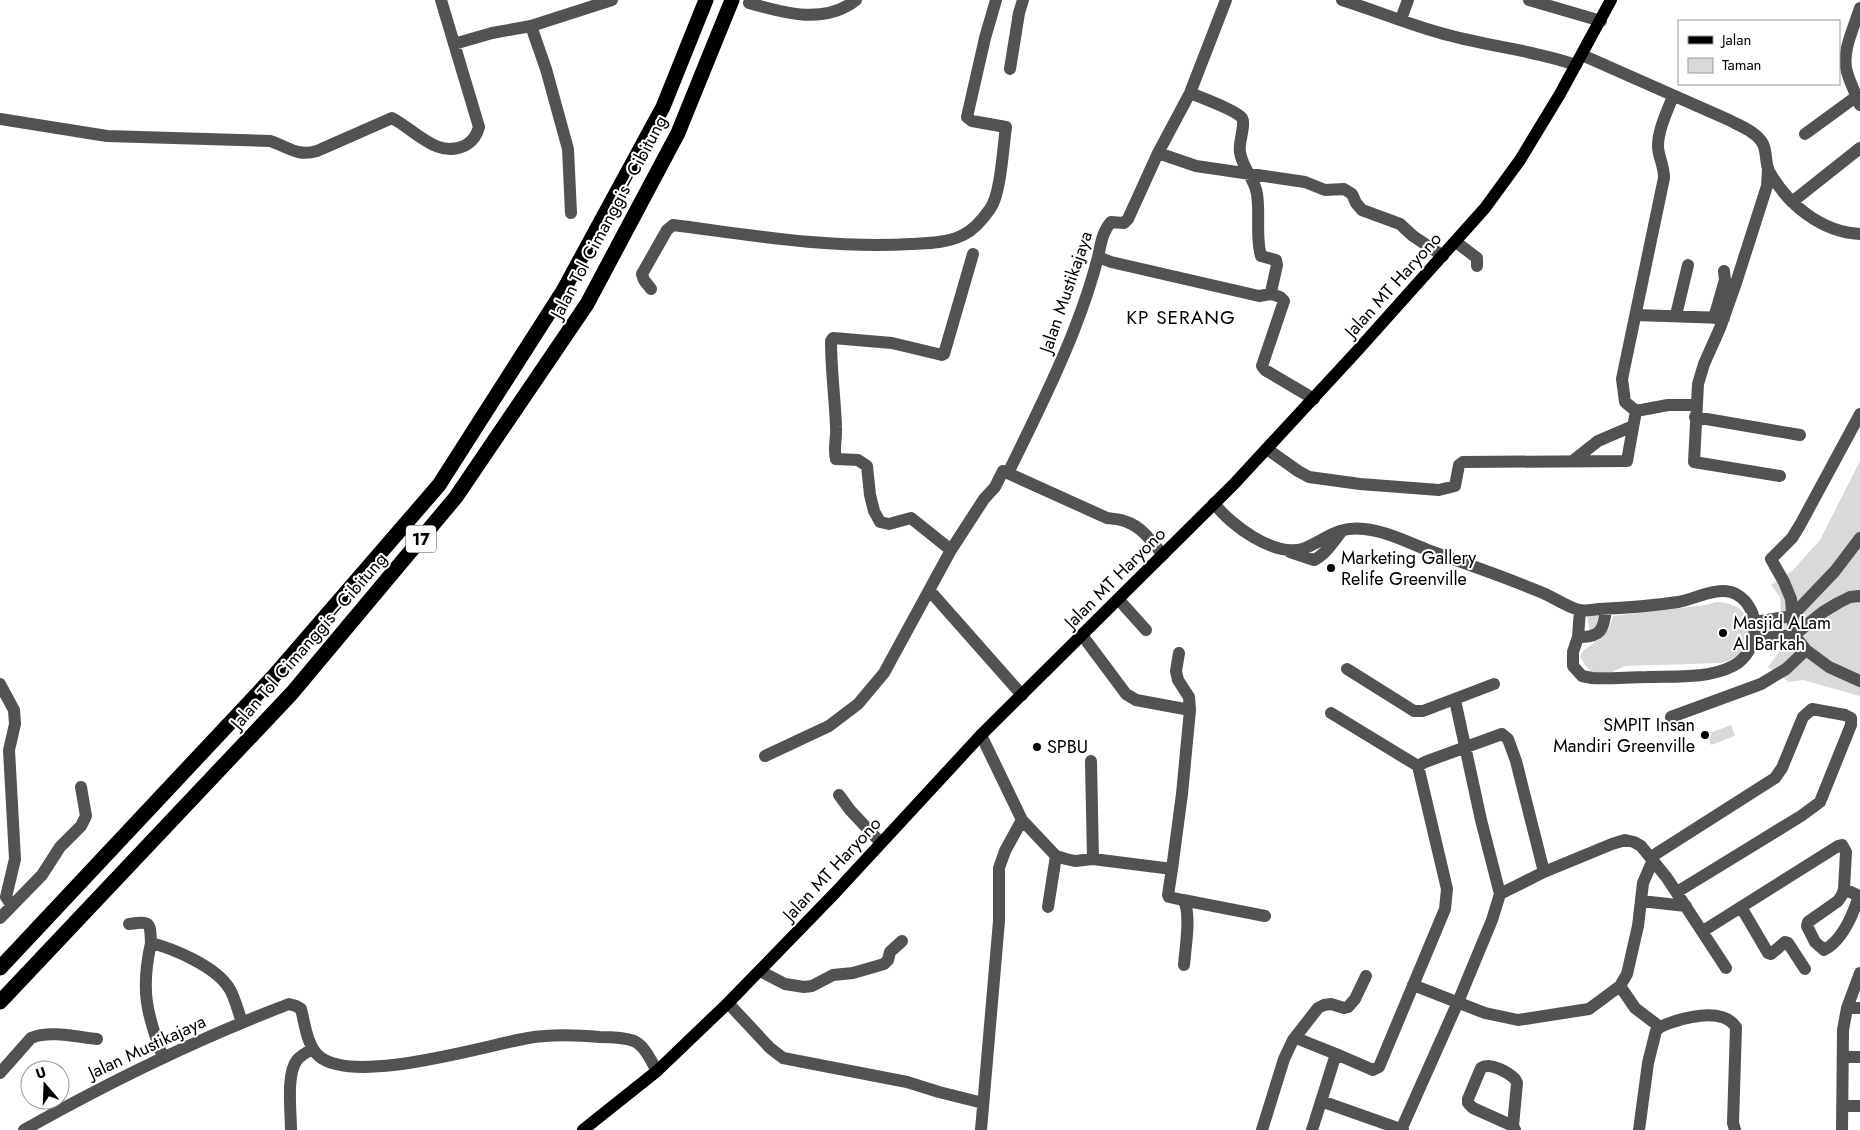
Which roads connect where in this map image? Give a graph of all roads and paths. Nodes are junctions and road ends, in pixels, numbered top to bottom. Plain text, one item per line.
1 (441, 0) edge
2 (612, 0) edge
3 (706, 0) edge
4 (732, 0) edge
5 (856, 0) edge
6 (996, 0) edge
7 (1024, 0) edge
8 (1226, 0) edge
9 (1342, 0) edge
10 (1408, 0) edge
11 (1529, 0) edge
12 (1611, 0) edge
13 (749, 3) dead end
14 (1860, 8) edge
15 (1401, 19) junction
16 (1601, 21) junction
17 (531, 26) junction
18 (454, 44) junction
19 (1579, 60) junction
20 (1010, 69) dead end
21 (1190, 93) junction
22 (1673, 96) junction
23 (1858, 100) edge
24 (0, 119) edge
25 (1805, 134) dead end
26 (1860, 148) edge
27 (1158, 153) junction
28 (1768, 170) junction
29 (1247, 172) junction
30 (1792, 202) junction
31 (571, 213) dead end
32 (1860, 234) edge
33 (1456, 242) junction
34 (973, 254) dead end
35 (1443, 256) junction
36 (1098, 257) junction
37 (1688, 265) dead end
38 (1477, 266) dead end
39 (1724, 271) dead end
40 (651, 289) dead end
41 (1272, 294) junction
42 (1636, 315) junction
43 (1676, 315) junction
44 (1719, 318) junction
45 (1314, 399) junction
46 (1636, 411) junction
47 (1696, 411) junction
48 (1860, 414) edge
49 (1633, 426) junction
50 (1800, 435) dead end
51 (1267, 449) junction
52 (1574, 460) junction
53 (1006, 472) junction
54 (1780, 476) dead end
55 (1214, 503) junction
56 (1860, 538) edge
57 (951, 550) junction
58 (1163, 555) junction
59 (930, 592) junction
60 (1860, 596) edge
61 (1119, 600) junction
62 (1606, 609) junction
63 (1580, 610) junction
64 (1786, 617) junction
65 (1761, 621) junction
66 (1146, 630) dead end
67 (1082, 635) junction
68 (1789, 636) junction
69 (1578, 637) junction
70 (1754, 639) junction
71 (1806, 650) junction
72 (1179, 652) dead end
73 (1347, 669) dead end
74 (1860, 682) edge
75 (0, 684) edge
76 (1494, 684) dead end
77 (1022, 695) junction
78 (1454, 700) junction
79 (1190, 710) junction
80 (1330, 713) dead end
81 (1671, 717) dead end
82 (981, 735) junction
83 (1465, 748) junction
84 (765, 756) dead end
85 (1091, 762) dead end
86 (1418, 766) junction
87 (81, 787) dead end
88 (839, 795) dead end
89 (1022, 820) junction
90 (880, 842) junction
91 (1056, 856) junction
92 (1093, 859) junction
93 (1652, 859) junction
94 (1172, 868) junction
95 (1544, 872) junction
96 (1844, 889) junction
97 (1677, 892) junction
98 (1500, 894) junction
99 (1183, 900) junction
100 (1641, 901) junction
101 (12, 906) junction
102 (1686, 906) junction
103 (1048, 907) dead end
104 (1741, 907) junction
105 (1265, 916) dead end
106 (0, 918) edge
107 (129, 924) dead end
108 (1702, 931) junction
109 (902, 941) dead end
110 (151, 944) junction
111 (1184, 966) dead end
112 (0, 968) edge
113 (1726, 968) dead end
114 (1806, 969) dead end
115 (760, 971) junction
116 (1860, 973) edge
117 (1366, 976) dead end
118 (1413, 985) junction
119 (1620, 986) junction
120 (0, 1002) edge
121 (1458, 1002) junction
122 (728, 1003) junction
123 (1854, 1008) edge
124 (242, 1022) junction
125 (1660, 1027) junction
126 (97, 1038) dead end
127 (1296, 1038) junction
128 (313, 1049) junction
129 (1336, 1054) junction
130 (1843, 1057) junction
131 (1860, 1057) edge
132 (163, 1058) junction
133 (657, 1071) junction
134 (0, 1073) edge
135 (1321, 1101) junction
136 (983, 1103) junction
137 (1842, 1106) junction
138 (1860, 1106) edge
139 (1514, 1128) edge
140 (24, 1130) edge
141 (291, 1130) edge
142 (583, 1130) edge
143 (981, 1130) edge
144 (1262, 1130) edge
145 (1312, 1130) edge
146 (1402, 1130) edge
147 (1639, 1130) edge
148 (1735, 1130) edge
149 (1842, 1130) edge

1 - 18 street
2 - 17 street
3 - 112 highway, Jalan Tol Cimanggis–Cibitung / 17
4 - 120 highway, Jalan Tol Cimanggis–Cibitung / 17
5 - 13 street
6 - 40 street
7 - 20 street
8 - 21 street, Jalan Mustikajaya
9 - 15 street
10 - 15 street
11 - 16 street
12 - 16 main road, Jalan MT Haryono
14 - 23 street
15 - 19 street
16 - 19 main road, Jalan MT Haryono
17 - 18 street
17 - 31 street
18 - 24 street
19 - 22 street
19 - 33 main road, Jalan MT Haryono
21 - 27 street, Jalan Mustikajaya
21 - 29 street
22 - 28 street
22 - 42 street
23 - 25 street
26 - 30 street
27 - 29 street
27 - 36 street, Jalan Mustikajaya
28 - 30 street
28 - 44 street
29 - 35 street
29 - 41 street
30 - 32 street
33 - 35 main road, Jalan MT Haryono
33 - 38 street
34 - 57 street
35 - 45 main road, Jalan MT Haryono
36 - 41 street
36 - 53 street, Jalan Mustikajaya
37 - 43 street
39 - 44 street
41 - 45 street
42 - 43 street
42 - 46 street
43 - 44 street
44 - 47 street
45 - 51 main road, Jalan MT Haryono
46 - 47 street
46 - 49 street
47 - 50 street
47 - 54 street
48 - 64 street
49 - 52 street
49 - 52 street
51 - 52 street
51 - 55 main road, Jalan MT Haryono
53 - 57 street, Jalan Mustikajaya
53 - 58 street
55 - 58 main road, Jalan MT Haryono
55 - 63 street
56 - 64 street
57 - 59 street, Jalan Mustikajaya
58 - 61 main road, Jalan MT Haryono
59 - 77 street
59 - 84 street, Jalan Mustikajaya
60 - 68 street
61 - 66 street
61 - 67 main road, Jalan MT Haryono
62 - 63 street
62 - 65 street
62 - 69 street
63 - 69 street
64 - 65 street
64 - 68 street
65 - 70 street
67 - 77 main road, Jalan MT Haryono
67 - 79 street
68 - 70 street
68 - 71 street
69 - 70 street
71 - 74 street
71 - 81 street
72 - 79 street
73 - 78 street
75 - 101 street
76 - 78 street
77 - 82 main road, Jalan MT Haryono
78 - 83 street
79 - 94 street
80 - 86 street
82 - 89 street
82 - 90 main road, Jalan MT Haryono
83 - 86 street
83 - 95 street
83 - 98 street
85 - 92 street
86 - 118 street
87 - 101 street
88 - 90 street
89 - 91 street
89 - 136 street
90 - 115 main road, Jalan MT Haryono
91 - 92 street
91 - 103 street
92 - 94 street
93 - 95 street
93 - 97 street
93 - 97 street
93 - 100 street
94 - 99 street
95 - 98 street
96 - 96 street
96 - 104 street
97 - 102 street
98 - 121 street
99 - 105 street
99 - 111 street
100 - 102 street
100 - 119 street
101 - 106 street
102 - 108 street
104 - 108 street
104 - 114 street
107 - 110 street
108 - 113 street
109 - 115 street
110 - 124 street
110 - 132 street
115 - 122 main road, Jalan MT Haryono
116 - 123 street
117 - 127 street
118 - 121 street
118 - 129 street
119 - 121 street
119 - 125 street
121 - 146 street
122 - 133 main road, Jalan MT Haryono
122 - 136 street
123 - 130 street
124 - 128 street, Jalan Mustikajaya
124 - 132 street, Jalan Mustikajaya
125 - 147 street
125 - 148 street
126 - 134 street
127 - 129 street
127 - 144 street
128 - 133 street
128 - 141 street
129 - 135 street
130 - 131 street
130 - 137 street
132 - 140 street, Jalan Mustikajaya
133 - 142 main road, Jalan MT Haryono
135 - 145 street
135 - 146 street
136 - 143 street
137 - 138 street
137 - 149 street
139 - 139 street

